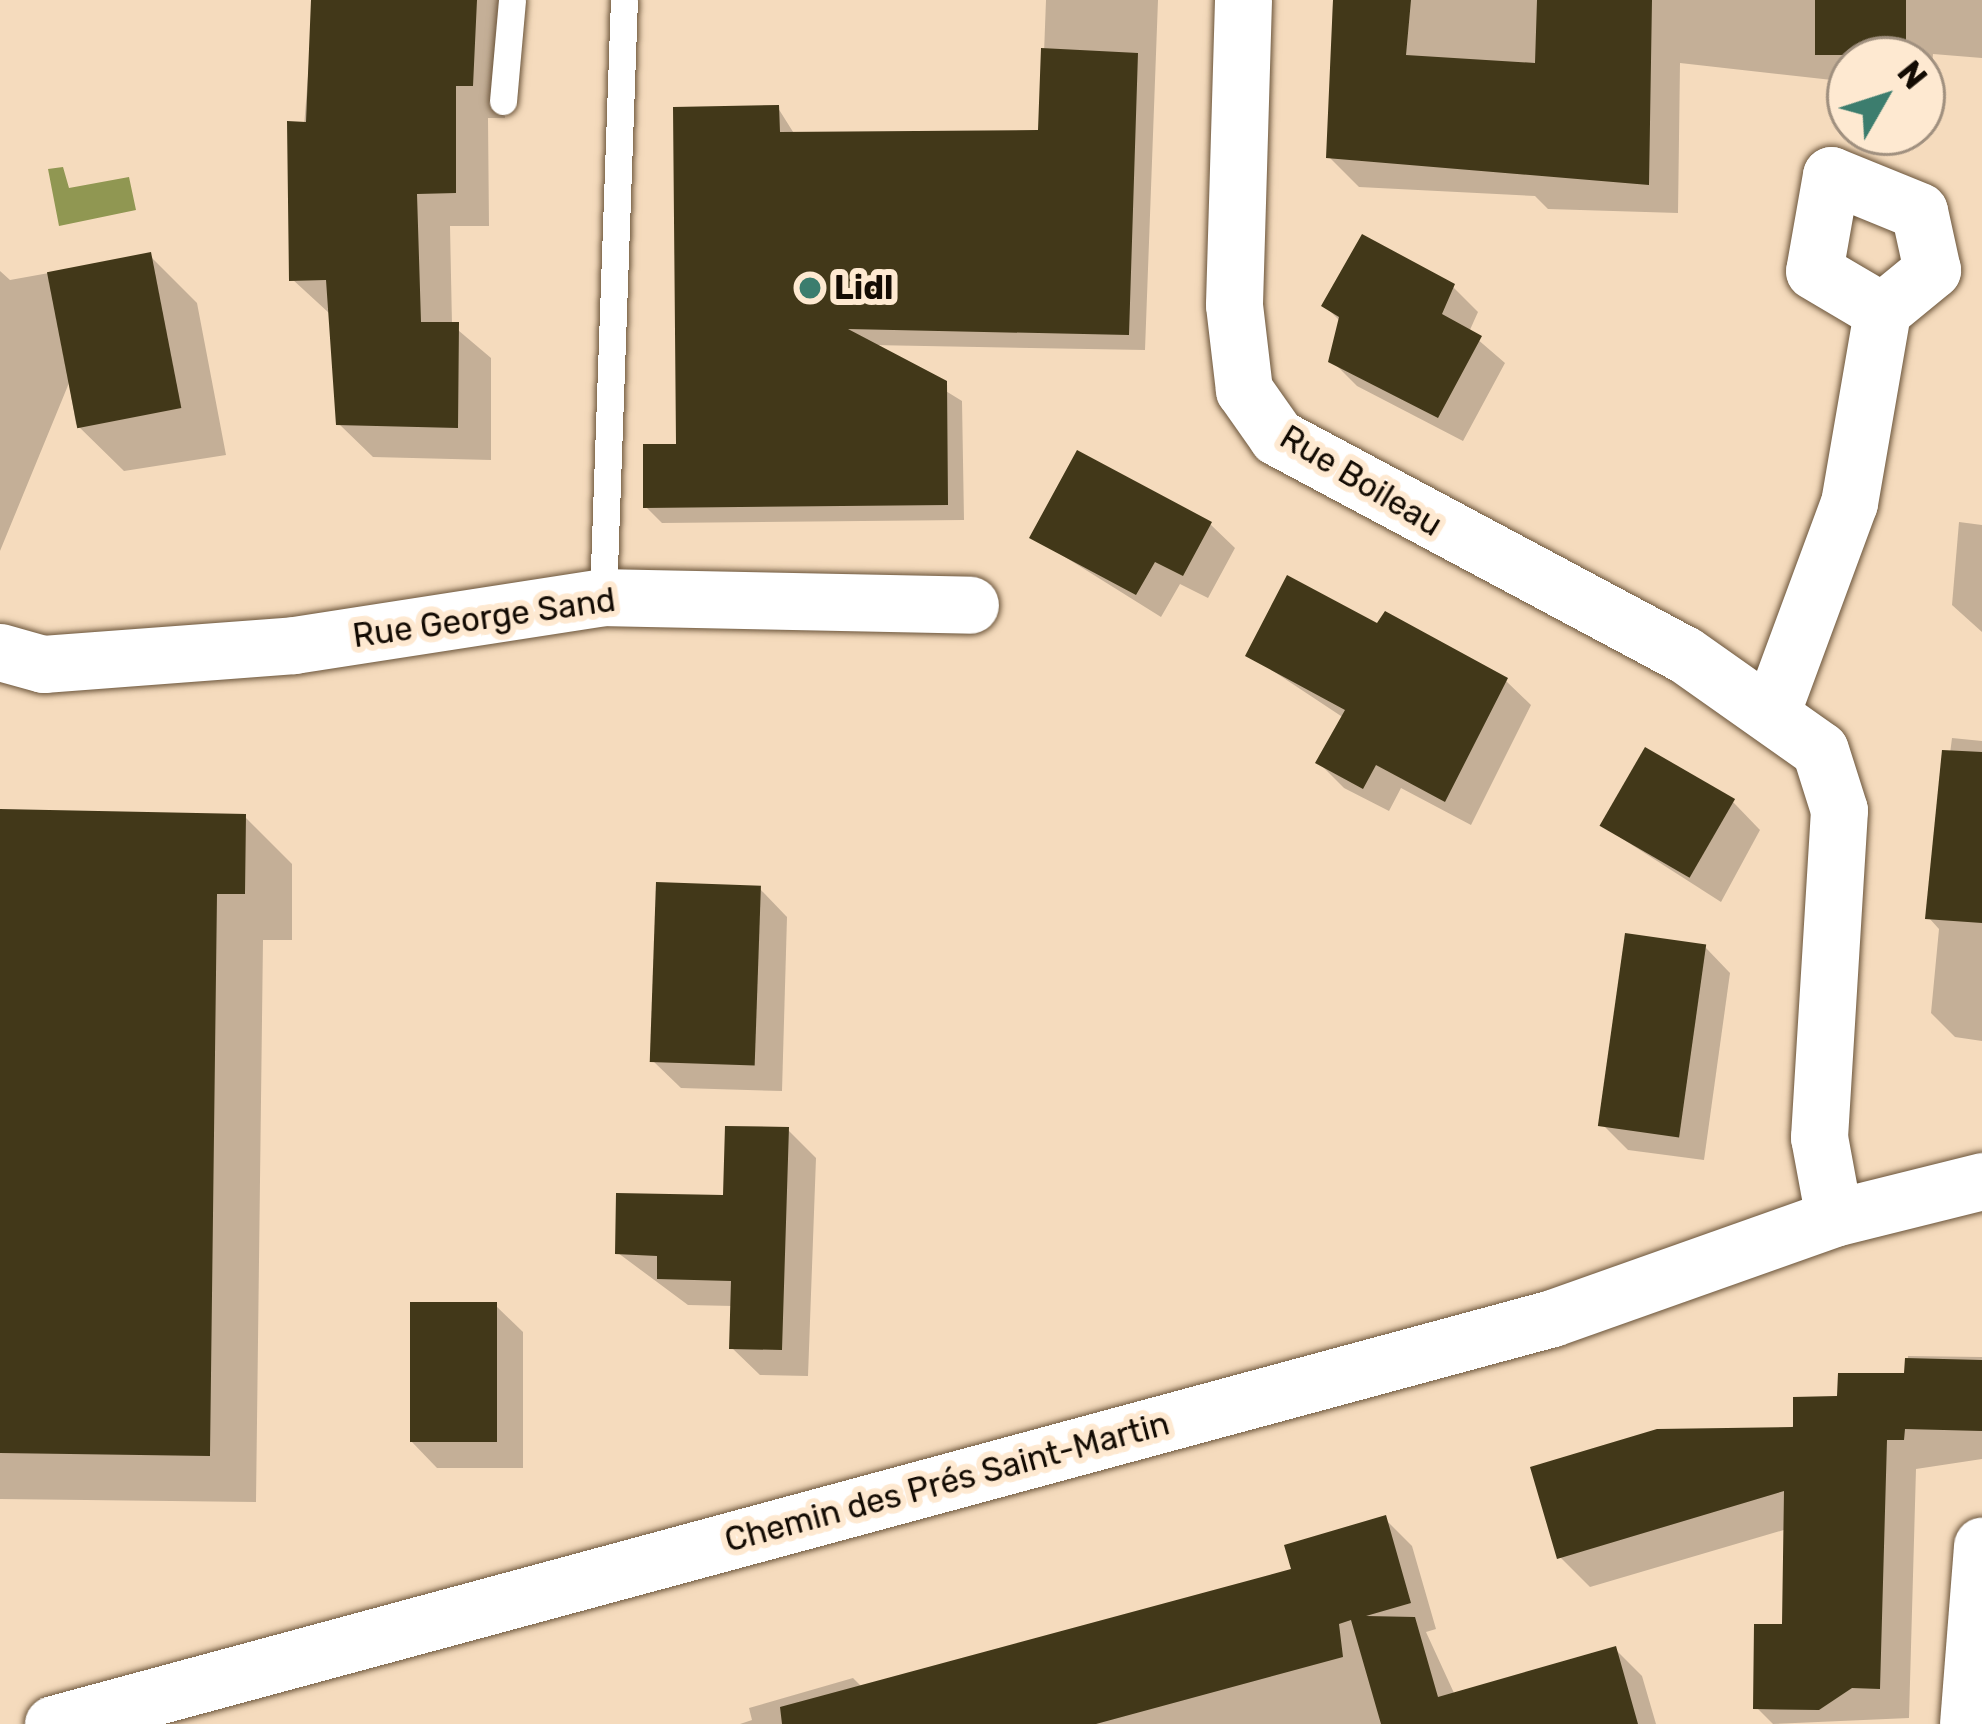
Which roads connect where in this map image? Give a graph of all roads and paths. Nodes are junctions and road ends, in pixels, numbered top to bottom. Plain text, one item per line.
1 (512, 0) edge
2 (624, 0) edge
3 (1243, 0) edge
4 (503, 101) dead end
5 (1882, 311) dead end
6 (602, 597) junction
7 (970, 605) dead end
8 (0, 652) edge
9 (1773, 708) junction
10 (1982, 1181) edge
11 (1834, 1218) junction
12 (1982, 1546) edge
13 (53, 1724) edge
14 (1968, 1724) edge

1 - 4 lane
2 - 6 lane
3 - 9 street, Rue Boileau
5 - 9 street
6 - 7 street, Rue George Sand
6 - 8 street, Rue George Sand
9 - 11 street, Rue Boileau
10 - 11 street, Chemin des Prés Saint-Martin
11 - 13 street, Chemin des Prés Saint-Martin
12 - 14 street

